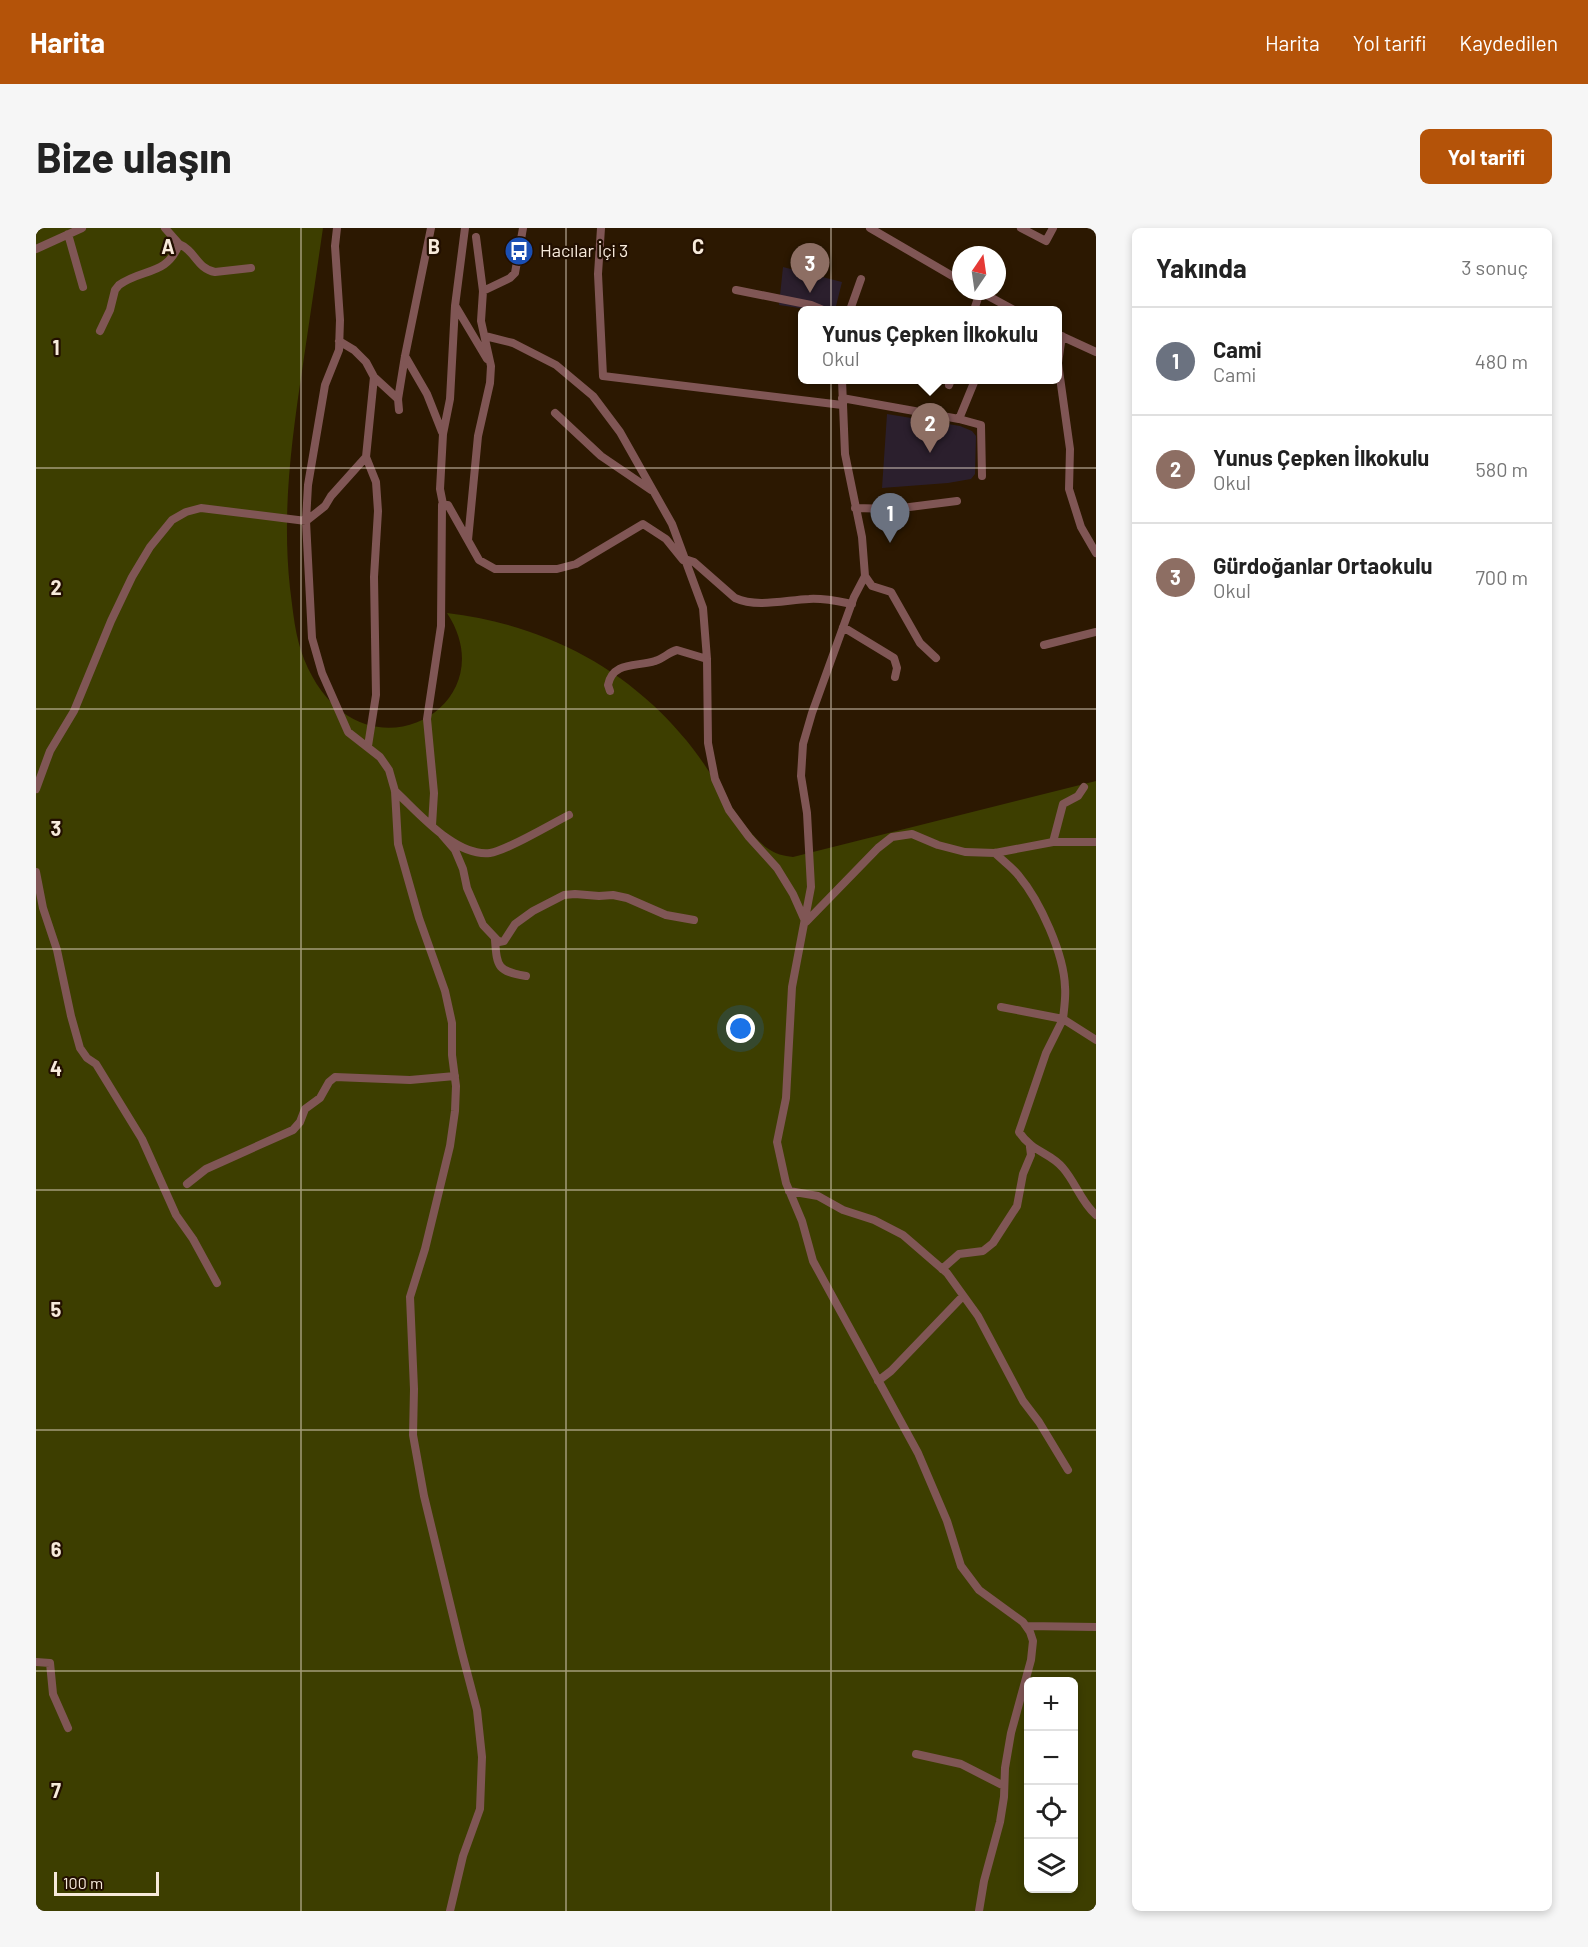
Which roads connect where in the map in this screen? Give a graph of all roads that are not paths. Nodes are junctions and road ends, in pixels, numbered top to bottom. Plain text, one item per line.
1 (82, 228) edge
2 (165, 228) edge
3 (337, 228) edge
4 (431, 228) edge
5 (465, 228) edge
6 (523, 228) edge
7 (601, 228) edge
8 (870, 228) edge
9 (1021, 228) edge
10 (1053, 228) edge
11 (68, 234) junction
12 (476, 237) dead end
13 (178, 244) junction
14 (36, 249) edge
15 (251, 268) dead end
16 (952, 276) edge
17 (861, 279) dead end
18 (83, 287) dead end
19 (736, 290) dead end
20 (483, 291) junction
21 (455, 306) junction
22 (813, 306) edge
23 (851, 306) edge
24 (100, 332) dead end
25 (485, 336) junction
26 (1062, 336) edge
27 (339, 341) junction
28 (1096, 352) edge
29 (405, 356) junction
30 (491, 366) junction
31 (374, 377) junction
32 (842, 384) edge
33 (973, 384) edge
34 (1061, 384) edge
35 (398, 399) junction
36 (842, 402) junction
37 (399, 410) dead end
38 (555, 412) dead end
39 (959, 419) junction
40 (443, 434) junction
41 (366, 458) junction
42 (982, 476) dead end
43 (653, 492) junction
44 (957, 501) dead end
45 (443, 504) junction
46 (855, 508) junction
47 (306, 521) junction
48 (468, 540) junction
49 (1096, 553) edge
50 (686, 561) junction
51 (865, 576) junction
52 (852, 604) junction
53 (843, 627) junction
54 (1096, 632) edge
55 (1044, 645) dead end
56 (936, 658) dead end
57 (707, 660) junction
58 (895, 677) dead end
59 (610, 691) dead end
60 (368, 746) junction
61 (1084, 787) dead end
62 (36, 789) edge
63 (395, 791) junction
64 (569, 815) dead end
65 (432, 825) junction
66 (442, 835) junction
67 (1053, 842) junction
68 (1096, 842) edge
69 (995, 853) junction
70 (36, 872) edge
71 (694, 920) dead end
72 (806, 922) junction
73 (495, 940) junction
74 (526, 976) dead end
75 (1001, 1007) dead end
76 (1064, 1019) junction
77 (1096, 1040) edge
78 (455, 1077) junction
79 (1030, 1147) junction
80 (187, 1184) dead end
81 (789, 1191) junction
82 (1096, 1215) edge
83 (942, 1269) junction
84 (217, 1283) dead end
85 (963, 1296) junction
86 (878, 1381) junction
87 (1068, 1470) dead end
88 (1026, 1626) junction
89 (1096, 1628) edge
90 (36, 1662) edge
91 (68, 1728) dead end
92 (916, 1754) dead end
93 (1004, 1786) junction
94 (450, 1911) edge
95 (979, 1911) edge

1 - 11 street
2 - 13 street
3 - 27 street
4 - 29 street
5 - 21 street
6 - 20 street
7 - 36 street
8 - 16 street
9 - 10 street
11 - 14 street
11 - 18 street
12 - 20 street
13 - 15 street
13 - 24 street
17 - 23 street
19 - 22 street
20 - 25 street
21 - 30 street
21 - 40 street
25 - 30 street
25 - 43 street
26 - 28 street
27 - 31 street
27 - 47 street
29 - 35 street
29 - 40 street
30 - 48 street
31 - 35 street
31 - 41 street
32 - 36 street
33 - 39 street
34 - 49 street
35 - 37 street
36 - 39 street
36 - 46 street
38 - 43 street
39 - 42 street
40 - 45 street
41 - 47 street
41 - 60 street
43 - 50 street
44 - 46 street
45 - 48 street
45 - 65 street
46 - 51 street
47 - 60 street
47 - 62 street
48 - 50 street
50 - 52 street
50 - 57 street
51 - 52 street
51 - 56 street
52 - 53 street
53 - 58 street
53 - 72 street
54 - 55 street
57 - 59 street
57 - 72 street
60 - 63 street
61 - 67 street
63 - 65 street
63 - 78 street
64 - 66 street
65 - 66 street
66 - 73 street
67 - 68 street
67 - 69 street
69 - 72 street
69 - 76 street
70 - 84 street
71 - 73 street
72 - 81 street
73 - 74 street
75 - 76 street
76 - 77 street
76 - 79 street
78 - 80 street
78 - 94 street
79 - 82 street
79 - 83 street
81 - 83 street
81 - 86 street
83 - 85 street
85 - 86 street
85 - 87 street
86 - 88 street
88 - 89 street
88 - 93 street
90 - 91 street
92 - 93 street
93 - 95 street

